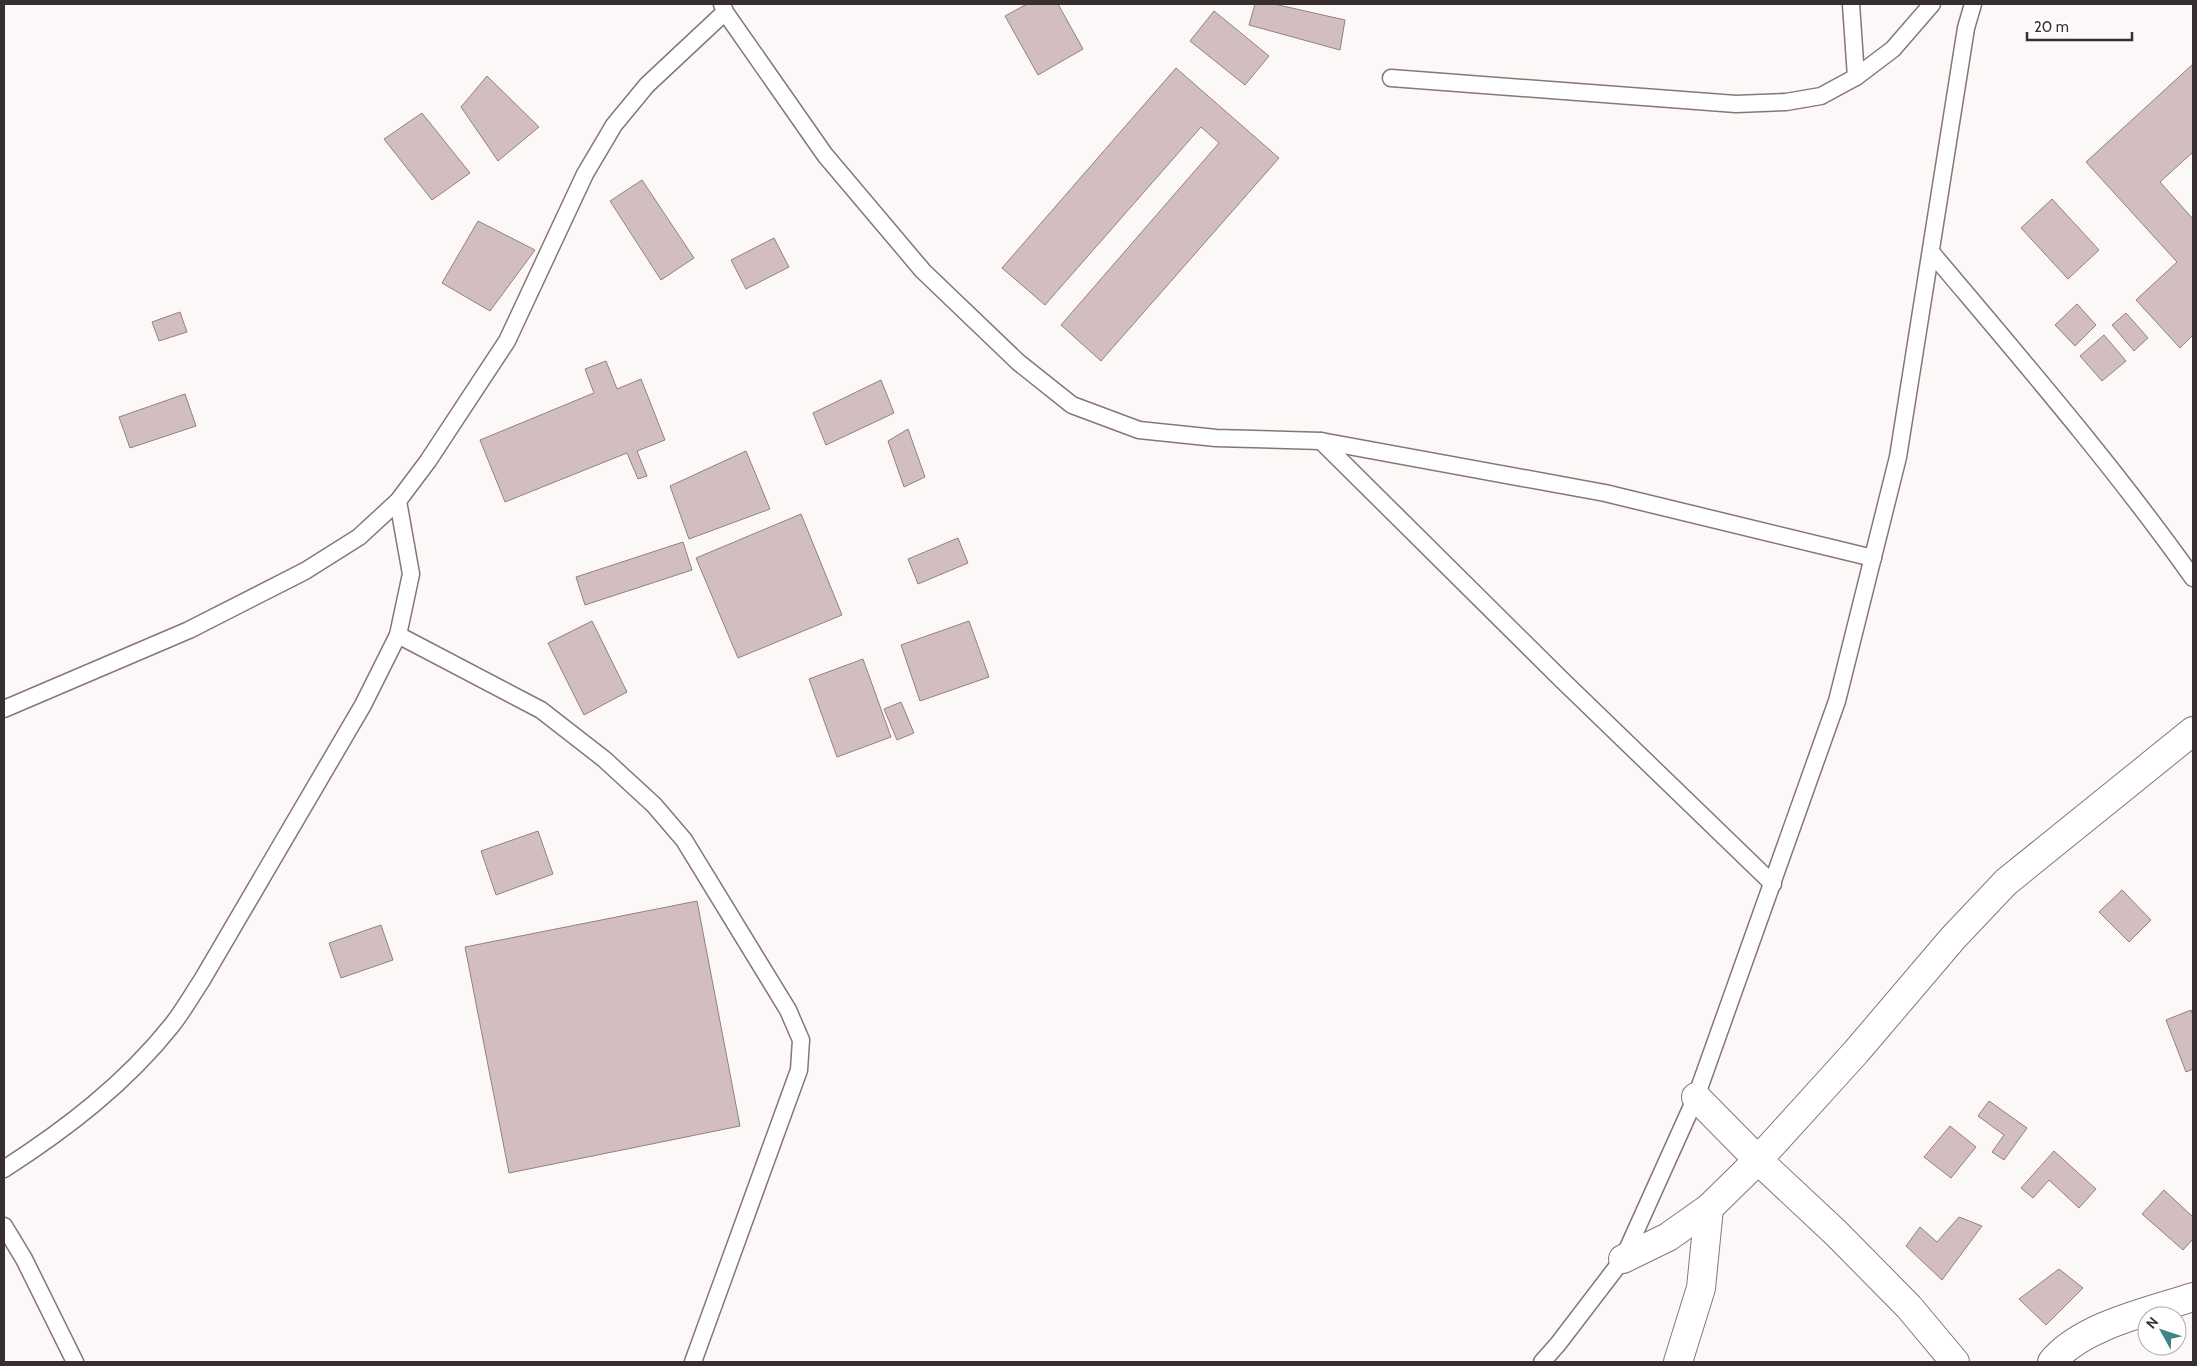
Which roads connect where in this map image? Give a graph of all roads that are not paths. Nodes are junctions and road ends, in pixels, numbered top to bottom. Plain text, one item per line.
1 (1851, 4) edge
2 (1932, 4) edge
3 (1973, 4) edge
4 (724, 8) edge
5 (1856, 77) junction
6 (1391, 78) dead end
7 (1931, 252) junction
8 (1321, 441) junction
9 (398, 501) junction
10 (1873, 558) junction
11 (2193, 578) edge
12 (398, 635) junction
13 (4, 709) edge
14 (2193, 731) edge
15 (1773, 884) junction
16 (1696, 1097) junction
17 (1758, 1160) junction
18 (4, 1169) edge
19 (1710, 1208) junction
20 (4, 1226) edge
21 (1623, 1259) junction
22 (2193, 1296) edge
23 (75, 1362) edge
24 (693, 1362) edge
25 (1542, 1362) edge
26 (1678, 1362) edge
27 (1955, 1362) edge
28 (2052, 1362) edge

1 - 5 lane
2 - 5 lane
3 - 7 lane
4 - 8 lane
4 - 9 lane
5 - 6 lane
7 - 10 lane
7 - 11 lane
8 - 10 lane
8 - 15 lane
9 - 12 lane
9 - 13 lane
10 - 15 lane
12 - 18 lane
12 - 24 lane
14 - 17 street
15 - 16 lane
16 - 17 street
16 - 21 lane
17 - 19 street
17 - 27 street
19 - 21 street
19 - 26 street
20 - 23 lane
21 - 25 lane
22 - 28 street

